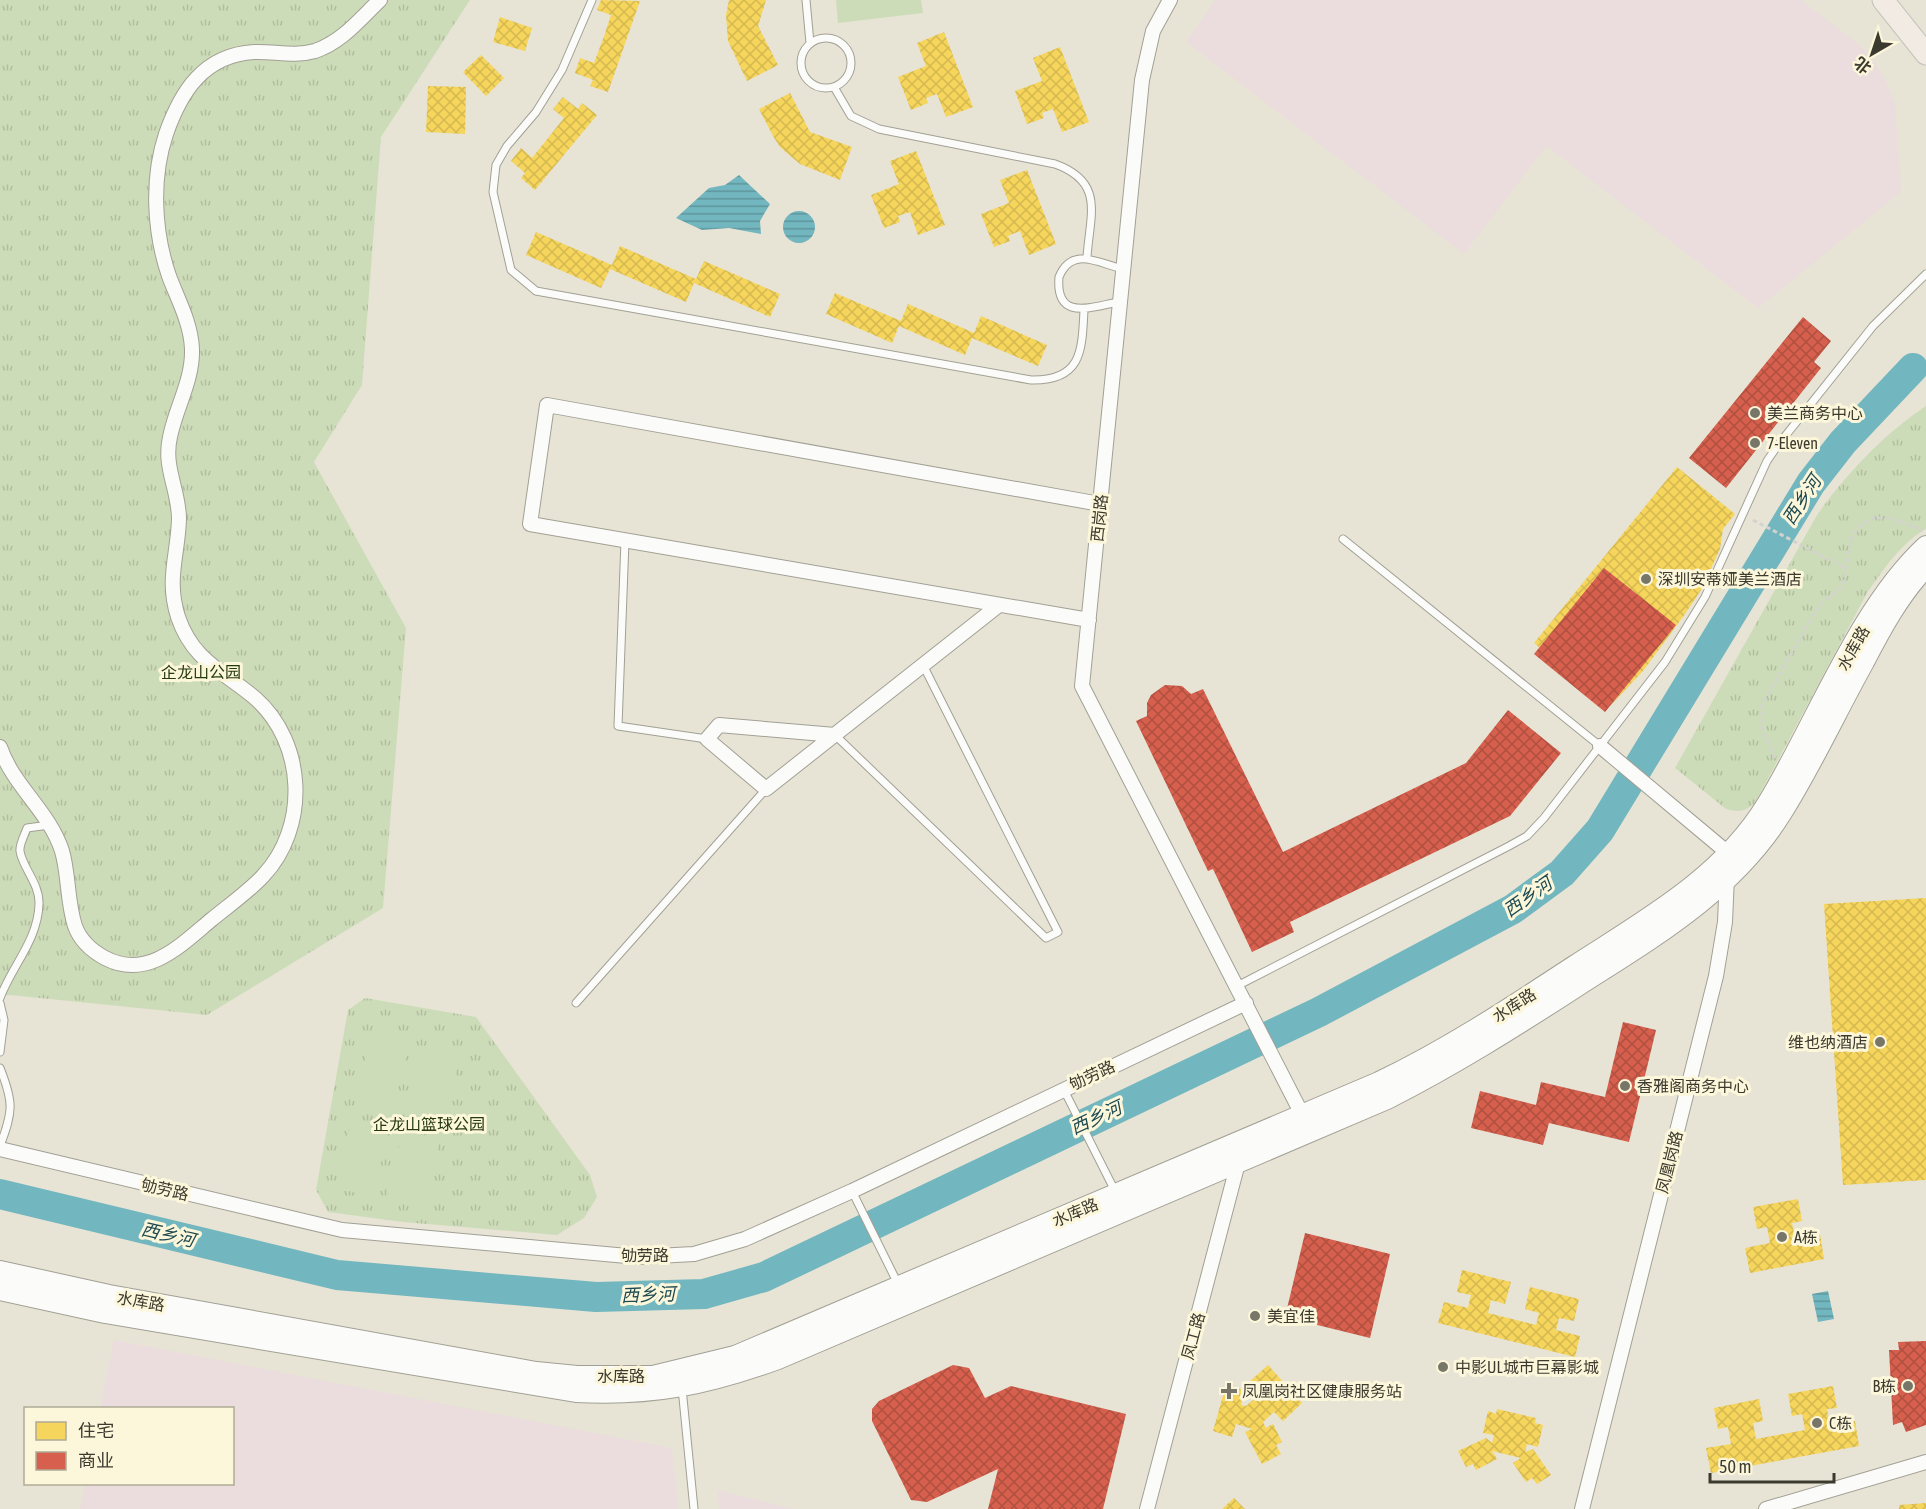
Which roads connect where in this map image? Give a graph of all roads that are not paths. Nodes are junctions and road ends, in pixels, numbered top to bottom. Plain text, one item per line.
1 (380, 0) edge
2 (592, 0) edge
3 (806, 0) edge
4 (1170, 0) edge
5 (1882, 0) edge
6 (810, 43) junction
7 (1926, 54) edge
8 (834, 87) junction
9 (1087, 257) junction
10 (1123, 269) junction
11 (1926, 274) edge
12 (1120, 302) junction
13 (1084, 310) junction
14 (1100, 504) junction
15 (1343, 538) dead end
16 (625, 541) junction
17 (1926, 546) edge
18 (1926, 567) edge
19 (999, 605) junction
20 (1089, 620) junction
21 (922, 665) junction
22 (835, 735) junction
23 (707, 739) junction
24 (1600, 746) junction
25 (0, 747) edge
26 (766, 789) junction
27 (50, 825) junction
28 (1728, 853) junction
29 (1727, 879) junction
30 (1237, 986) junction
31 (0, 1000) edge
32 (576, 1003) dead end
33 (1246, 1003) junction
34 (0, 1052) edge
35 (0, 1068) edge
36 (1066, 1093) junction
37 (1306, 1123) junction
38 (0, 1148) edge
39 (1238, 1163) junction
40 (852, 1191) junction
41 (1117, 1194) junction
42 (0, 1271) edge
43 (900, 1287) junction
44 (0, 1290) edge
45 (681, 1379) junction
46 (1926, 1462) edge
47 (694, 1509) edge
48 (1147, 1509) edge
49 (1582, 1509) edge
50 (1766, 1509) edge

1 - 27 street
2 - 13 lane
3 - 6 lane
4 - 10 street, 西岗路
5 - 7 main road
6 - 8 lane
6 - 8 lane
8 - 9 lane
9 - 10 lane
9 - 13 lane
10 - 12 street, 西岗路
11 - 24 lane
12 - 13 lane
12 - 14 street, 西岗路
14 - 16 street
14 - 20 street, 西岗路
15 - 24 lane
16 - 19 street
16 - 23 lane
17 - 28 main road, 水库路
18 - 29 main road, 水库路
19 - 20 street
19 - 21 street
20 - 30 street, 西岗路
21 - 22 street
21 - 22 lane
22 - 23 street
22 - 26 street
23 - 26 street
24 - 28 street
24 - 30 lane
25 - 27 street
26 - 32 lane
27 - 31 lane
28 - 29 street, 凤凰岗路
28 - 37 main road, 水库路
29 - 37 main road, 水库路
29 - 49 street, 凤凰岗路
30 - 33 street, 西岗路
31 - 34 lane
33 - 36 street, 劬劳路
33 - 37 street, 西岗路
35 - 38 lane
36 - 40 street, 劬劳路
36 - 41 lane
37 - 39 main road, 水库路
37 - 41 main road, 水库路
38 - 40 street, 劬劳路
39 - 45 main road, 水库路
39 - 48 street, 凤工路
40 - 43 lane
41 - 43 main road, 水库路
42 - 45 main road, 水库路
43 - 45 main road, 水库路
44 - 45 main road, 水库路
45 - 47 lane
46 - 50 street

